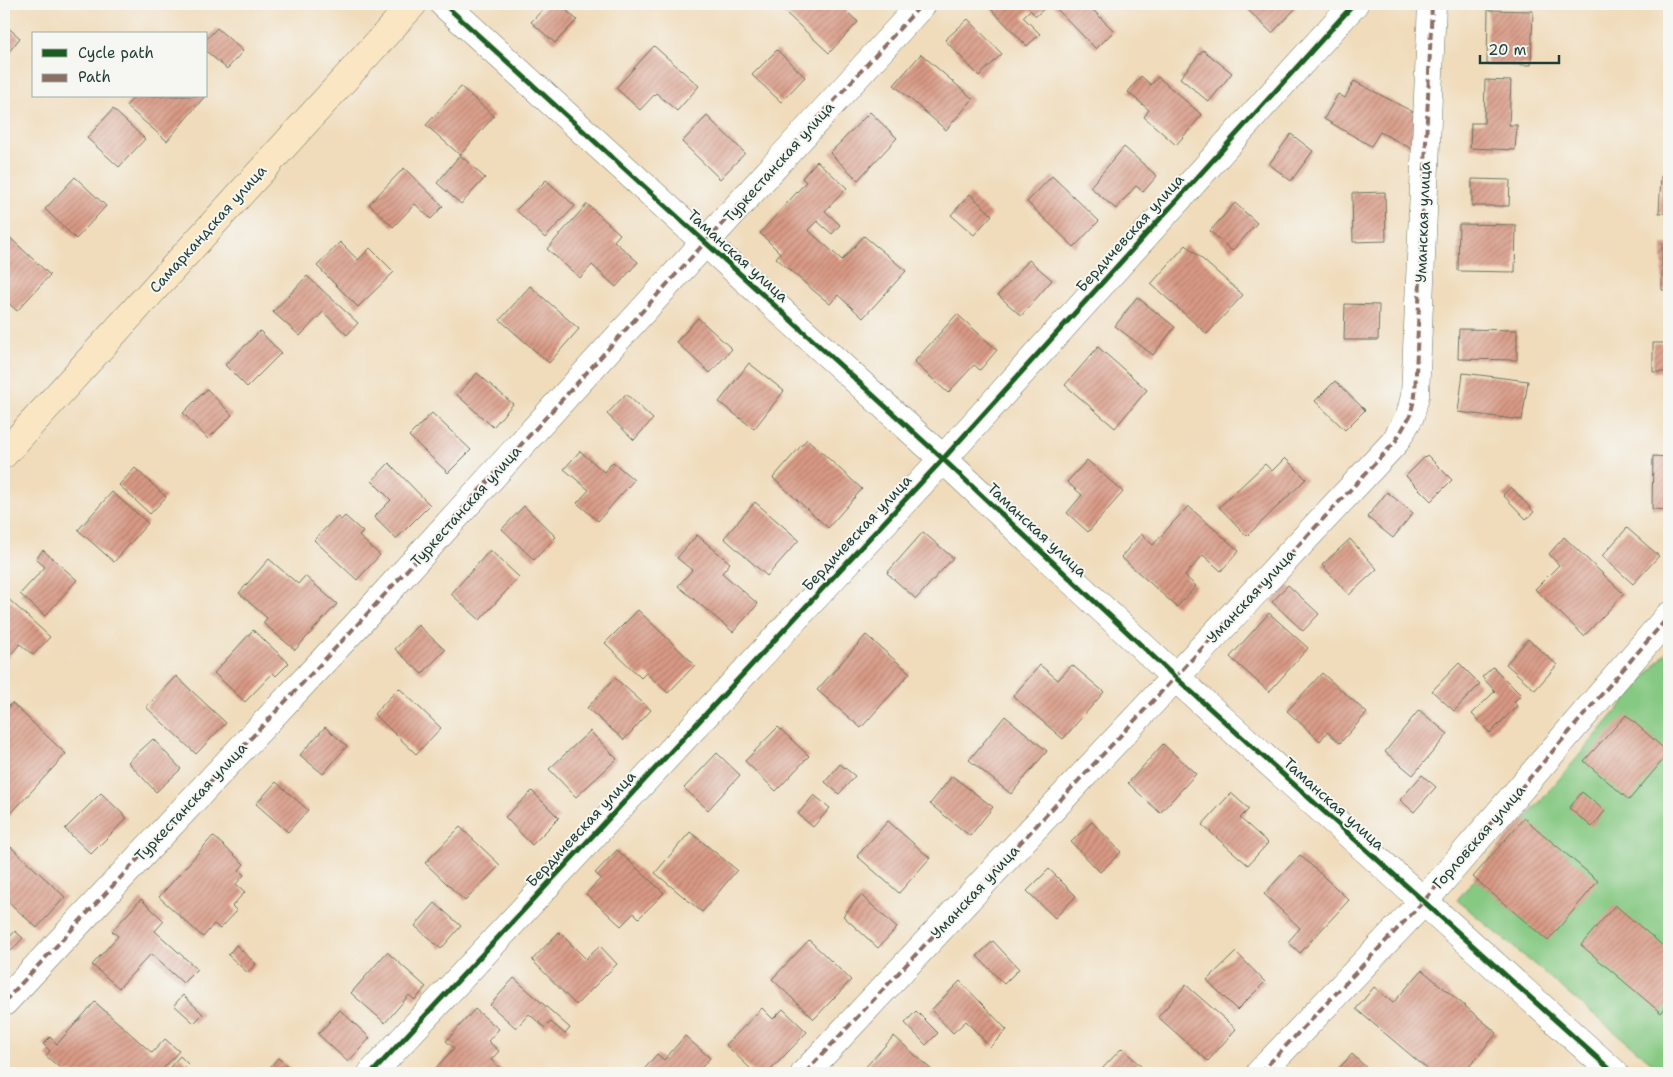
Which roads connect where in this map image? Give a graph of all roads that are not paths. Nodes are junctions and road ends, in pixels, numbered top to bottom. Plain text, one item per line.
1 (413, 4) edge
2 (444, 4) edge
3 (922, 4) edge
4 (1354, 4) edge
5 (1432, 4) edge
6 (706, 244) junction
7 (4, 454) edge
8 (943, 459) junction
9 (1669, 616) edge
10 (1175, 677) junction
11 (1423, 902) junction
12 (4, 1002) edge
13 (372, 1073) edge
14 (805, 1073) edge
15 (1260, 1073) edge
16 (1614, 1073) edge

1 - 7 street, Самаркандская улица
2 - 6 street, Таманская улица
3 - 6 street, Туркестанская улица
4 - 8 street, Бердичевская улица
5 - 10 street, Уманская улица
6 - 8 street, Таманская улица
6 - 12 street, Туркестанская улица
8 - 10 street, Таманская улица
8 - 13 street, Бердичевская улица
9 - 11 street, Горловская улица
10 - 11 street, Таманская улица
10 - 14 street, Уманская улица
11 - 15 street, Горловская улица
11 - 16 street, Таманская улица

